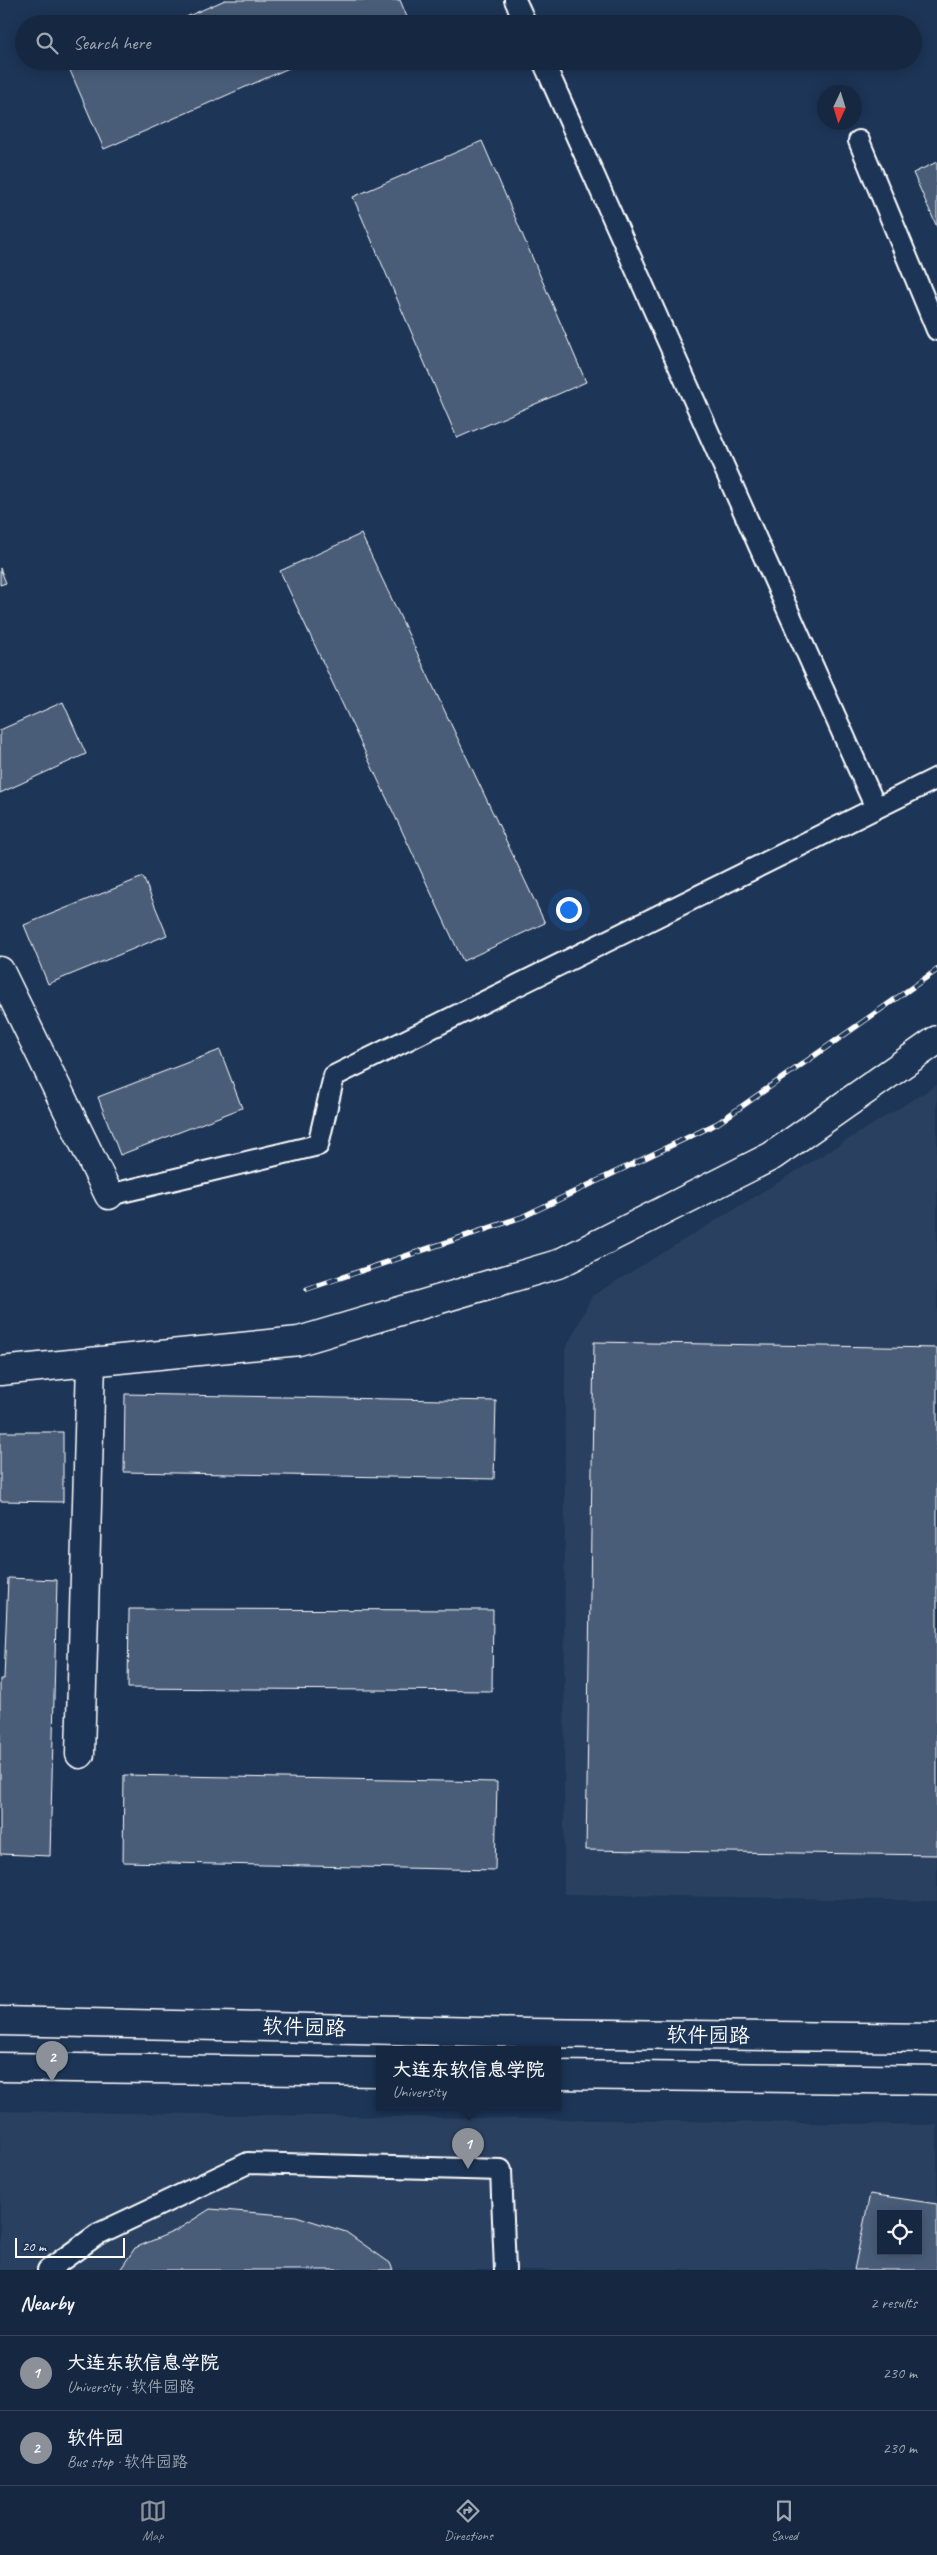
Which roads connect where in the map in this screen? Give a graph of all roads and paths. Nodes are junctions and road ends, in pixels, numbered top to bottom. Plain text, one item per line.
1 (515, 0) edge
2 (522, 15) edge
3 (546, 70) edge
4 (859, 141) dead end
5 (937, 330) edge
6 (937, 778) edge
7 (876, 808) junction
8 (0, 971) edge
9 (937, 1040) edge
10 (109, 1195) joint
11 (92, 1362) junction
12 (0, 1371) edge
13 (80, 1754) dead end
14 (0, 2021) edge
15 (937, 2038) edge
16 (0, 2068) edge
17 (376, 2072) edge
18 (561, 2075) edge
19 (937, 2080) edge
20 (48, 2270) edge
21 (505, 2270) edge

1 - 2 lane
3 - 7 lane
4 - 5 lane
6 - 7 lane
7 - 10 lane
8 - 10 main road
9 - 11 main road
11 - 12 main road
11 - 13 main road
14 - 15 main road, 软件园路
16 - 17 main road, 软件园路
18 - 19 main road, 软件园路
20 - 21 lane

